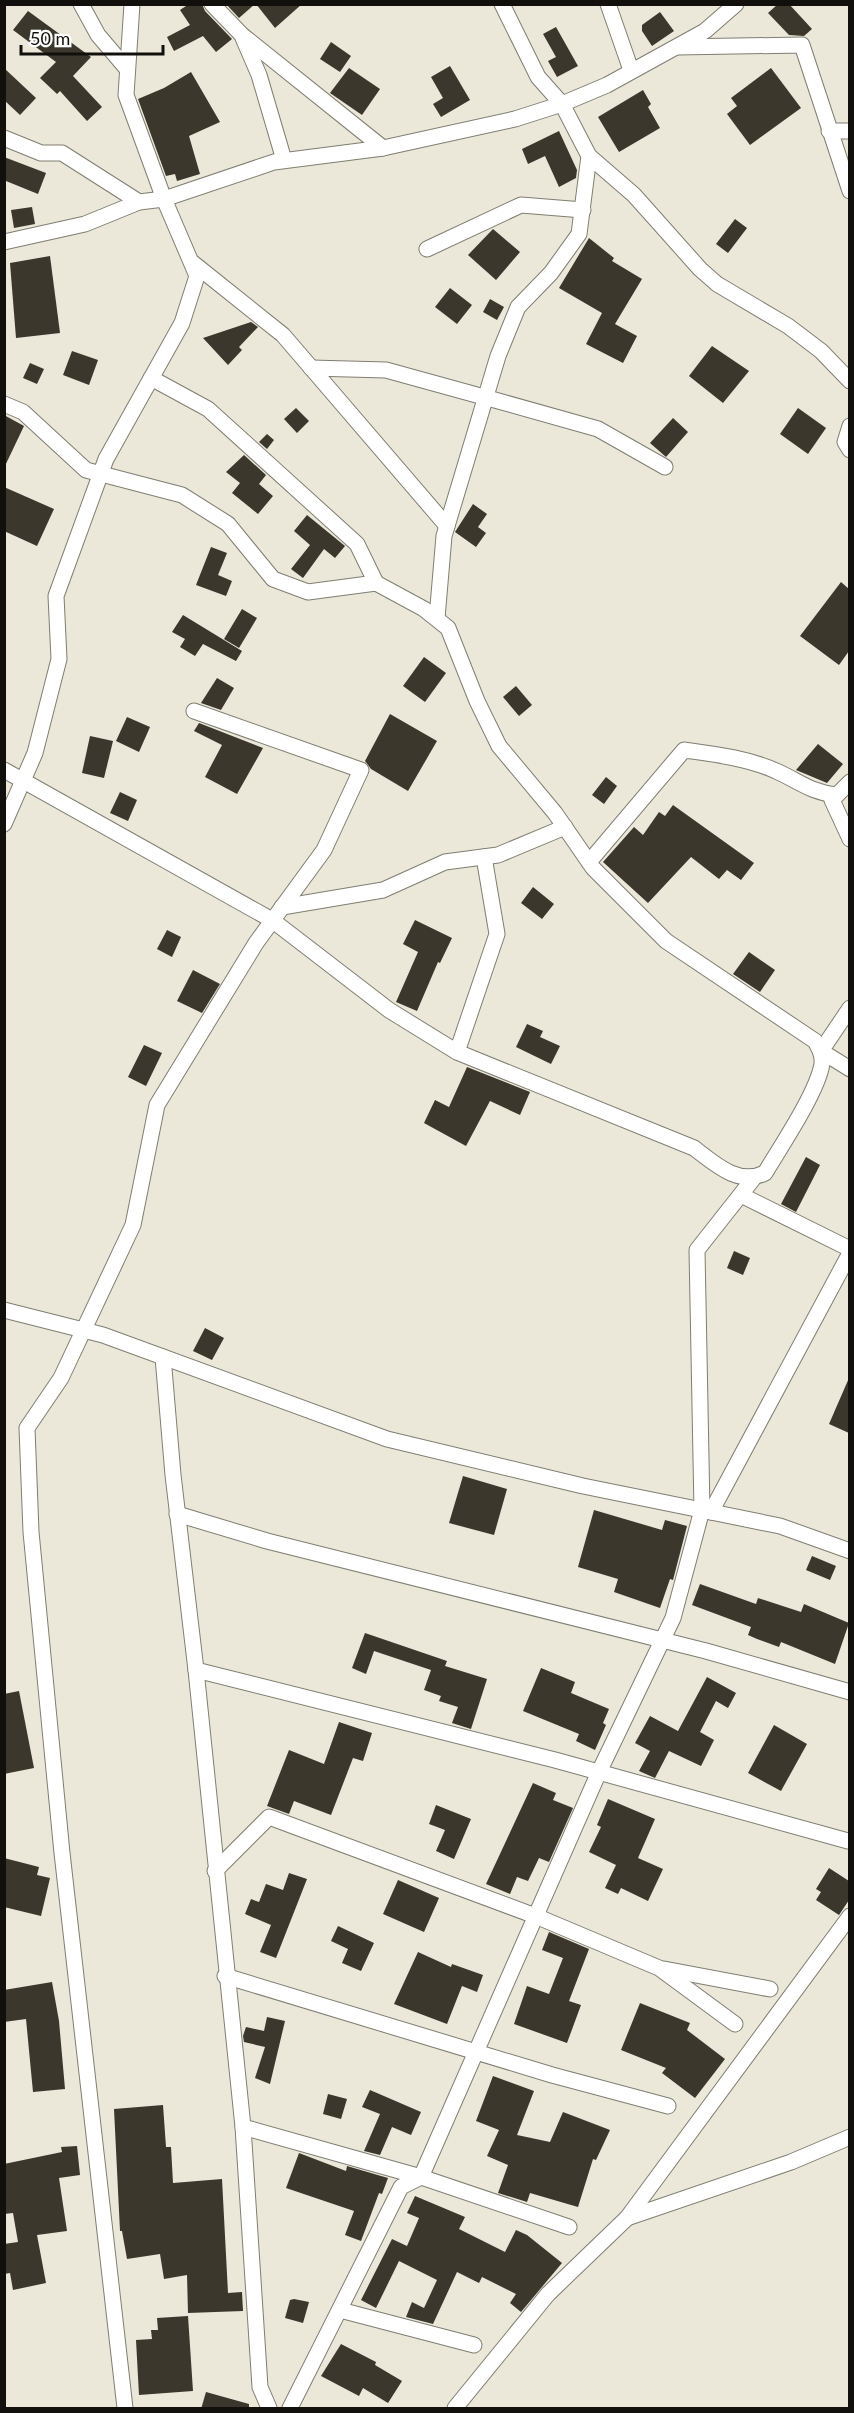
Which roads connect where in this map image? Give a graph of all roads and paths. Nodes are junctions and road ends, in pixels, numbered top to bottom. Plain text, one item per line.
1 (81, 4) edge
2 (132, 4) edge
3 (212, 4) edge
4 (502, 4) edge
5 (608, 4) edge
6 (736, 4) edge
7 (242, 35) junction
8 (674, 47) junction
9 (127, 69) junction
10 (631, 70) junction
11 (562, 104) junction
12 (829, 131) junction
13 (849, 131) edge
14 (4, 138) edge
15 (383, 148) junction
16 (589, 156) junction
17 (284, 160) junction
18 (849, 191) edge
19 (164, 199) junction
20 (139, 202) junction
21 (582, 210) junction
22 (4, 242) edge
23 (427, 249) dead end
24 (191, 261) junction
25 (311, 368) junction
26 (151, 378) junction
27 (849, 381) edge
28 (485, 397) junction
29 (4, 404) edge
30 (849, 426) edge
31 (849, 450) edge
32 (665, 467) dead end
33 (101, 474) junction
34 (447, 526) junction
35 (376, 583) junction
36 (436, 618) junction
37 (194, 711) dead end
38 (4, 770) edge
39 (23, 781) junction
40 (849, 782) edge
41 (836, 795) junction
42 (4, 824) edge
43 (565, 827) junction
44 (849, 839) edge
45 (484, 857) junction
46 (589, 862) junction
47 (282, 907) junction
48 (273, 920) junction
49 (849, 1008) edge
50 (821, 1051) junction
51 (456, 1052) junction
52 (849, 1068) edge
53 (753, 1179) junction
54 (741, 1195) junction
55 (849, 1251) edge
56 (4, 1310) edge
57 (85, 1331) junction
58 (163, 1357) junction
59 (706, 1511) junction
60 (177, 1514) junction
61 (849, 1551) edge
62 (663, 1640) junction
63 (196, 1670) junction
64 (849, 1692) edge
65 (599, 1772) junction
66 (848, 1841) edge
67 (215, 1871) junction
68 (849, 1916) edge
69 (538, 1917) junction
70 (659, 1968) junction
71 (225, 1976) junction
72 (770, 1989) dead end
73 (735, 2024) dead end
74 (476, 2052) junction
75 (668, 2106) dead end
76 (243, 2127) junction
77 (849, 2137) edge
78 (421, 2177) junction
79 (627, 2218) junction
80 (569, 2228) dead end
81 (339, 2310) junction
82 (474, 2345) dead end
83 (125, 2409) edge
84 (269, 2409) edge
85 (290, 2409) edge
86 (455, 2409) edge

1 - 9 street
2 - 9 street
3 - 7 street
4 - 11 street
5 - 10 street
6 - 8 street
7 - 15 street
7 - 17 street
8 - 10 street
8 - 12 street
9 - 19 street
10 - 11 street
11 - 15 street
11 - 16 street
12 - 13 street
12 - 18 street
14 - 20 street
15 - 17 street
16 - 21 street
16 - 27 street
17 - 19 street
19 - 20 street
19 - 24 street
20 - 22 street
21 - 23 street
21 - 28 street
24 - 25 street
24 - 26 street
25 - 28 street
25 - 34 street
26 - 33 street
26 - 35 street
28 - 32 street
28 - 34 street
29 - 33 street
30 - 31 street
33 - 35 street
33 - 39 street
34 - 36 street
35 - 36 street
36 - 43 street
37 - 47 street
38 - 39 street
39 - 42 street
39 - 48 street
40 - 41 street
41 - 44 street
41 - 46 street
43 - 45 street
43 - 46 street
45 - 47 street
45 - 51 street
46 - 50 street
47 - 48 street
48 - 51 street
48 - 57 street
49 - 50 street
50 - 52 street
50 - 53 street
51 - 53 street
53 - 54 street
54 - 55 street
54 - 59 street
55 - 59 street
56 - 57 street
57 - 58 street
57 - 83 street
58 - 59 street
58 - 60 street
59 - 61 street
59 - 62 street
60 - 62 street
60 - 63 street
62 - 64 street
62 - 65 street
63 - 65 street
63 - 67 street
65 - 66 street
65 - 69 street
67 - 69 street
67 - 71 street
68 - 79 street
69 - 70 street
69 - 74 street
70 - 72 street
70 - 73 street
71 - 74 street
71 - 76 street
74 - 75 street
74 - 78 street
76 - 78 street
76 - 84 street
77 - 79 street
78 - 80 street
78 - 81 street
79 - 86 street
81 - 82 street
81 - 85 street

